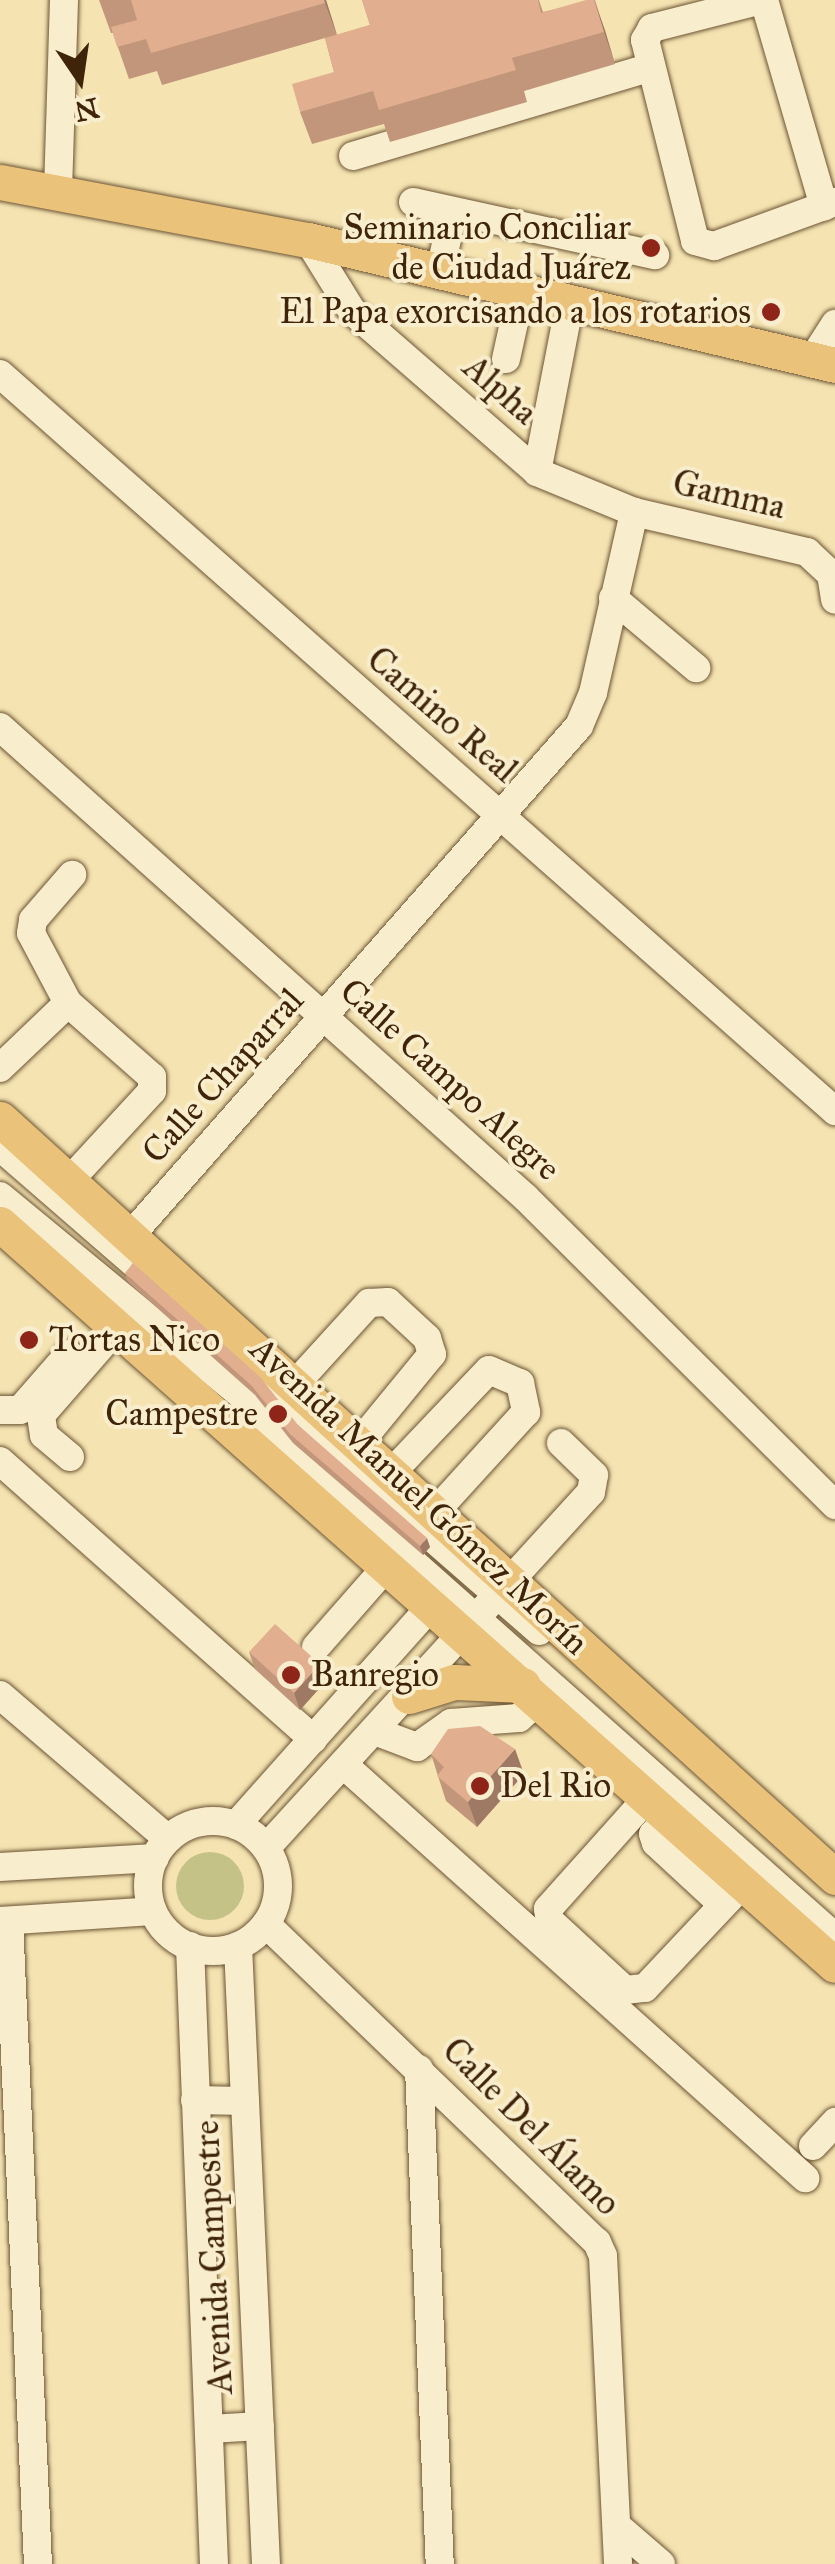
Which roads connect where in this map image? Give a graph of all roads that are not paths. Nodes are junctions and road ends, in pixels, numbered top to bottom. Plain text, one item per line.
1 (64, 0) edge
2 (763, 0) edge
3 (650, 68) junction
4 (353, 156) dead end
5 (0, 182) edge
6 (58, 192) junction
7 (413, 202) dead end
8 (829, 204) edge
9 (453, 212) junction
10 (308, 240) junction
11 (654, 255) dead end
12 (440, 272) junction
13 (522, 291) junction
14 (570, 302) junction
15 (835, 324) edge
16 (506, 359) dead end
17 (823, 362) edge
18 (0, 374) edge
19 (537, 472) junction
20 (634, 512) junction
21 (614, 598) junction
22 (835, 600) edge
23 (696, 668) dead end
24 (0, 727) edge
25 (503, 818) junction
26 (72, 876) dead end
27 (68, 1003) junction
28 (325, 1017) junction
29 (0, 1068) edge
30 (835, 1111) edge
31 (0, 1119) edge
32 (0, 1148) edge
33 (70, 1180) junction
34 (0, 1196) edge
35 (0, 1224) edge
36 (131, 1235) junction
37 (111, 1322) junction
38 (297, 1382) junction
39 (0, 1410) edge
40 (360, 1442) junction
41 (560, 1442) dead end
42 (70, 1457) dead end
43 (0, 1462) edge
44 (392, 1471) junction
45 (835, 1505) edge
46 (436, 1510) junction
47 (388, 1566) junction
48 (503, 1586) junction
49 (432, 1604) junction
50 (470, 1626) junction
51 (316, 1647) dead end
52 (530, 1692) junction
53 (0, 1695) edge
54 (409, 1696) junction
55 (376, 1732) junction
56 (313, 1739) junction
57 (345, 1766) junction
58 (658, 1807) junction
59 (236, 1824) junction
60 (161, 1848) junction
61 (266, 1848) junction
62 (0, 1867) edge
63 (835, 1877) edge
64 (733, 1894) junction
65 (835, 1895) edge
66 (154, 1911) junction
67 (5, 1921) edge
68 (266, 1924) junction
69 (835, 1937) edge
70 (190, 1946) junction
71 (238, 1946) junction
72 (835, 1965) edge
73 (419, 2069) junction
74 (195, 2100) junction
75 (245, 2101) junction
76 (835, 2122) edge
77 (813, 2146) dead end
78 (805, 2178) dead end
79 (260, 2426) junction
80 (210, 2429) junction
81 (617, 2526) junction
82 (38, 2564) edge
83 (214, 2564) edge
84 (266, 2564) edge
85 (440, 2564) edge
86 (618, 2564) edge
87 (661, 2564) edge

1 - 6 street
2 - 3 street
2 - 8 street
3 - 4 street
3 - 8 street
5 - 6 main road
6 - 10 main road
7 - 9 street
9 - 11 street
9 - 12 street
10 - 12 main road
10 - 19 street, Alpha
12 - 13 main road
13 - 14 main road
13 - 16 street
14 - 17 main road
14 - 19 street
15 - 17 street
18 - 25 street, Camino Real
19 - 20 street, Alpha
20 - 21 street, Calle Chaparral
20 - 22 street, Gamma
21 - 23 street
21 - 25 street, Calle Chaparral
24 - 28 street, Calle Campo Alegre
25 - 28 street, Calle Chaparral
25 - 30 street, Camino Real
26 - 27 street
27 - 29 street
27 - 33 street
28 - 36 street, Calle Chaparral
28 - 45 street, Calle Campo Alegre
31 - 33 main road, Avenida Manuel Gómez Morín
32 - 48 street
33 - 36 main road, Avenida Manuel Gómez Morín
34 - 50 street
35 - 37 main road, Avenida Manuel Gómez Morín
36 - 38 main road, Avenida Manuel Gómez Morín
37 - 39 street
37 - 42 street
37 - 47 main road, Avenida Manuel Gómez Morín
38 - 40 main road, Avenida Manuel Gómez Morín
38 - 40 street
40 - 44 main road, Avenida Manuel Gómez Morín
41 - 48 street
43 - 56 street
44 - 46 main road, Avenida Manuel Gómez Morín
44 - 46 street
46 - 48 main road, Avenida Manuel Gómez Morín
47 - 49 main road, Avenida Manuel Gómez Morín
47 - 51 street
48 - 50 street
48 - 63 main road, Avenida Manuel Gómez Morín
48 - 65 street
49 - 50 main road, Avenida Manuel Gómez Morín
49 - 56 street
50 - 52 main road, Avenida Manuel Gómez Morín
50 - 54 street
50 - 69 street
52 - 54 main road
52 - 55 street
52 - 58 main road, Avenida Manuel Gómez Morín
53 - 60 street
54 - 55 street
55 - 57 street
56 - 59 street
57 - 61 street
57 - 78 street
58 - 64 main road, Avenida Manuel Gómez Morín
58 - 64 street
59 - 60 street
59 - 61 street
60 - 62 street
60 - 66 street
61 - 68 street
64 - 72 main road, Avenida Manuel Gómez Morín
66 - 67 street
66 - 70 street
67 - 82 street
68 - 71 street
68 - 73 street, Calle Del Álamo
70 - 71 street
70 - 74 street, Avenida Campestre
71 - 75 street, Avenida Campestre
73 - 81 street, Calle Del Álamo
73 - 85 street
74 - 75 street
74 - 80 street, Avenida Campestre
75 - 79 street, Avenida Campestre
76 - 77 street
79 - 80 street
79 - 84 street, Avenida Campestre
80 - 83 street, Avenida Campestre
81 - 86 street, Calle Del Álamo
81 - 87 street

